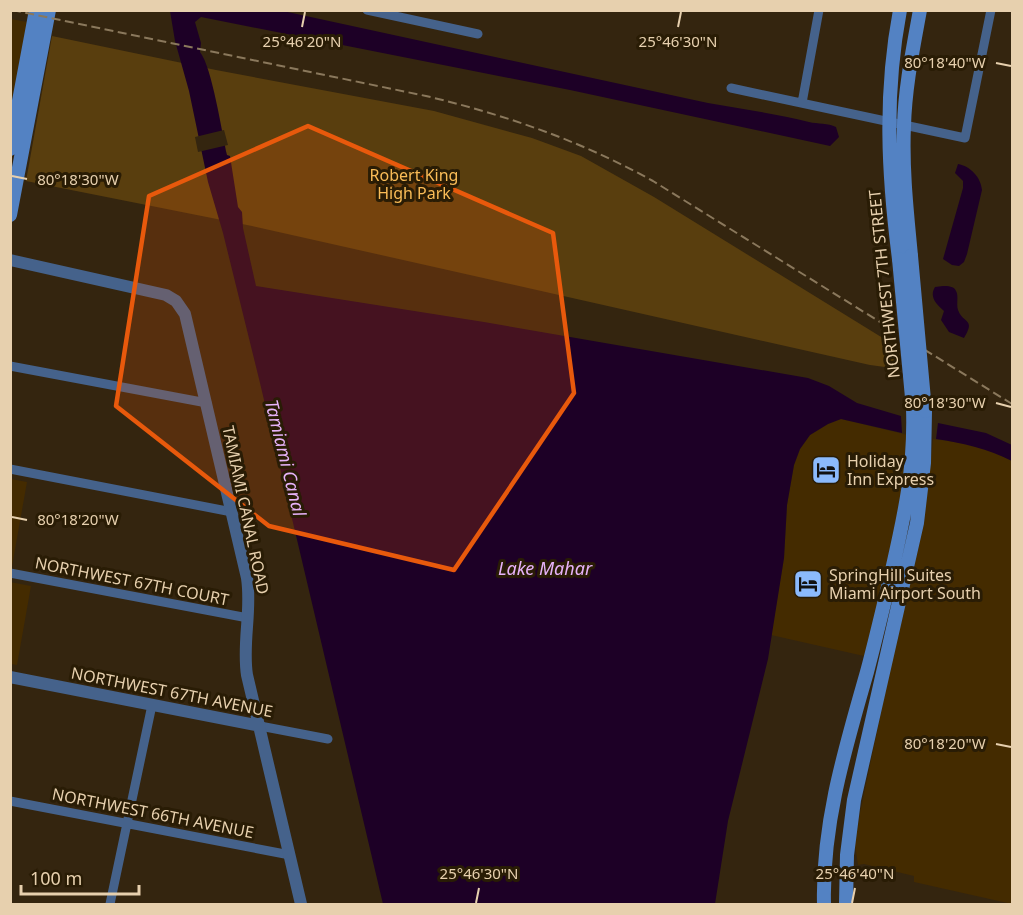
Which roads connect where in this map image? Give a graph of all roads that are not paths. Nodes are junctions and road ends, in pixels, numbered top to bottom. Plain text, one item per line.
1 (36, 10) edge
2 (49, 10) edge
3 (367, 10) edge
4 (819, 10) edge
5 (900, 10) edge
6 (920, 10) edge
7 (991, 10) edge
8 (478, 34) dead end
9 (731, 88) dead end
10 (802, 103) junction
11 (24, 105) junction
12 (888, 121) junction
13 (904, 125) junction
14 (10, 149) edge
15 (10, 215) edge
16 (905, 257) junction
17 (10, 260) edge
18 (10, 366) edge
19 (207, 403) junction
20 (919, 409) junction
21 (10, 469) edge
22 (232, 512) junction
23 (10, 573) edge
24 (248, 618) junction
25 (10, 677) edge
26 (152, 705) junction
27 (260, 726) junction
28 (327, 739) dead end
29 (10, 801) edge
30 (127, 824) junction
31 (290, 855) junction
32 (110, 904) edge
33 (301, 904) edge
34 (824, 904) edge
35 (846, 904) edge

1 - 11 main road
2 - 11 main road
3 - 8 street
4 - 10 street
5 - 12 main road, NORTHWEST 7TH STREET
6 - 13 main road, NORTHWEST 7TH STREET
7 - 13 street
9 - 10 street
10 - 12 street
11 - 14 main road
11 - 15 main road
12 - 13 street
12 - 16 main road, NORTHWEST 7TH STREET
13 - 16 main road, NORTHWEST 7TH STREET
16 - 20 main road, NORTHWEST 7TH STREET, bridge
17 - 19 street, TAMIAMI CANAL ROAD
18 - 19 street
19 - 22 street, TAMIAMI CANAL ROAD
20 - 34 main road, NORTHWEST 7TH STREET
20 - 35 main road, NORTHWEST 7TH STREET
21 - 22 street
22 - 24 street, TAMIAMI CANAL ROAD
23 - 24 street, NORTHWEST 67TH COURT
24 - 27 street, TAMIAMI CANAL ROAD
25 - 26 street, NORTHWEST 67TH AVENUE
26 - 27 street, NORTHWEST 67TH AVENUE
26 - 30 street
27 - 28 street, NORTHWEST 67TH AVENUE
27 - 31 street, TAMIAMI CANAL ROAD
29 - 30 street, NORTHWEST 66TH AVENUE
30 - 31 street, NORTHWEST 66TH AVENUE
30 - 32 street
31 - 33 street, TAMIAMI CANAL ROAD

